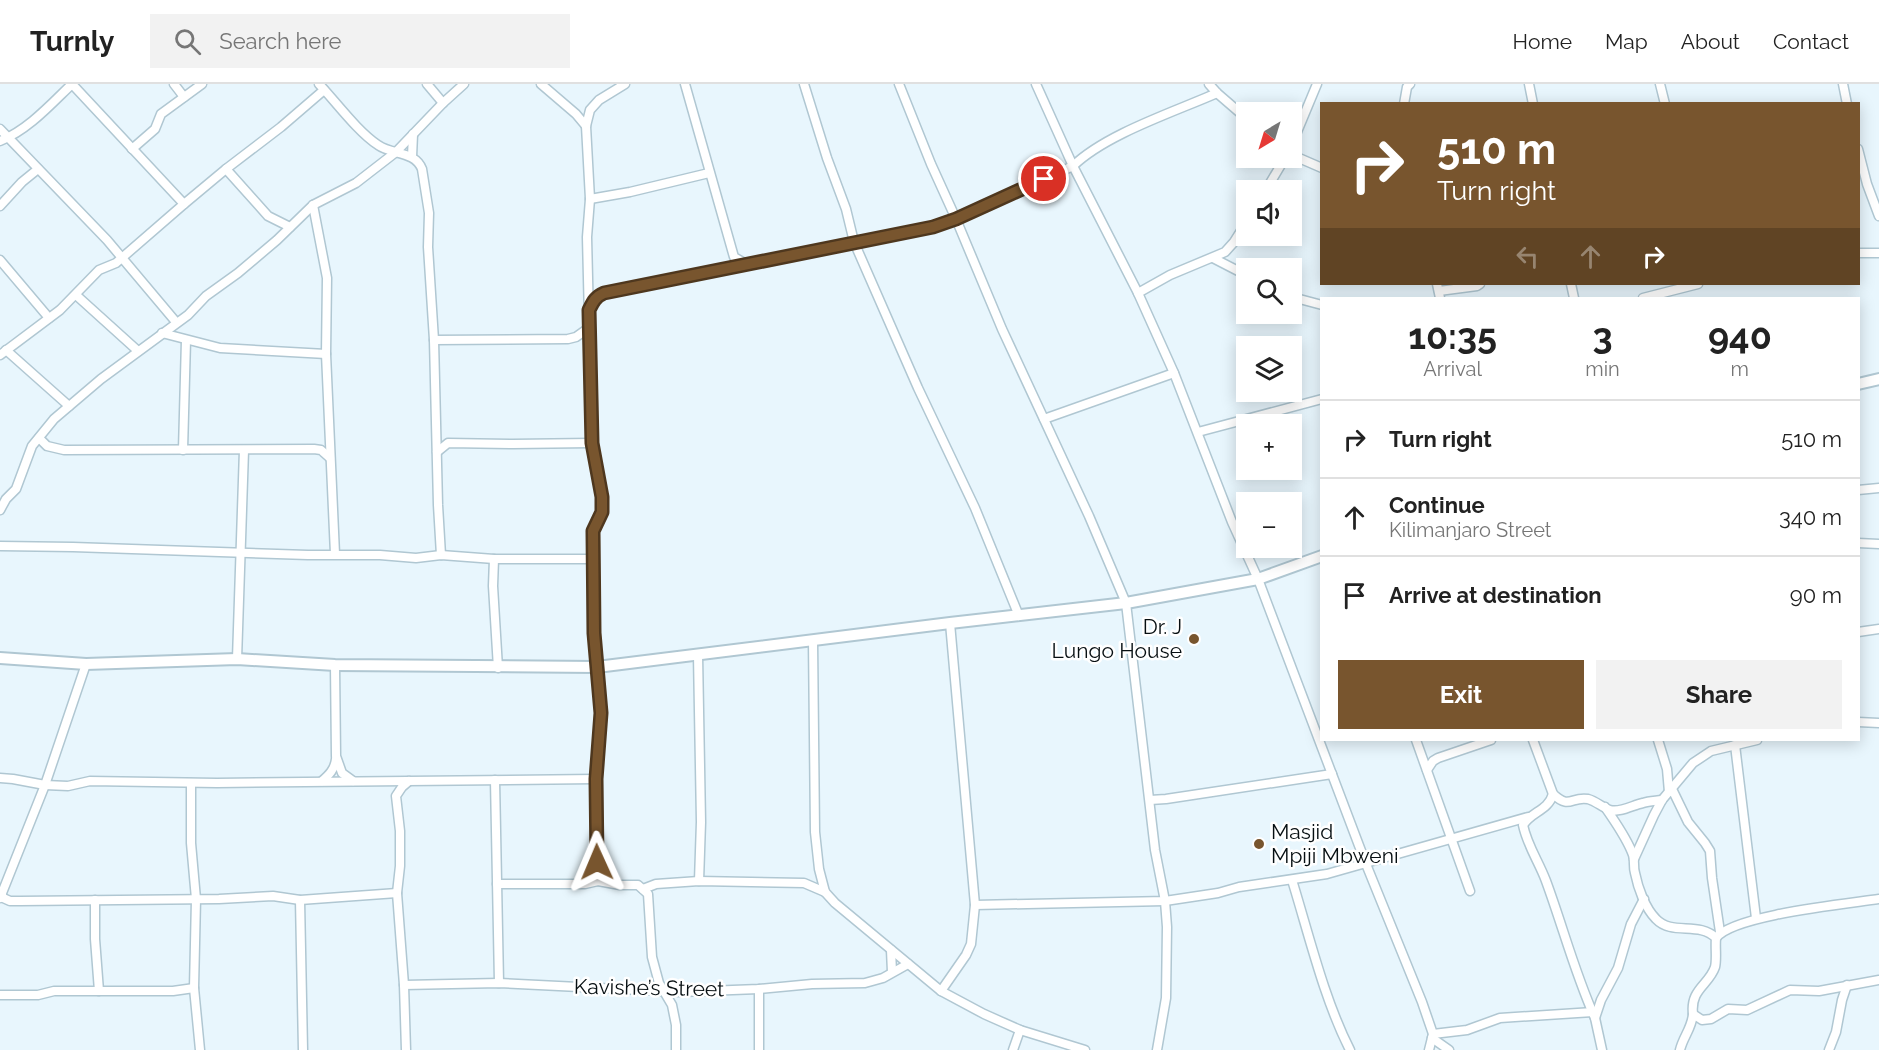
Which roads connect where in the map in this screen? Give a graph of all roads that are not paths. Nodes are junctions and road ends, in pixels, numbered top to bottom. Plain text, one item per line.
1 (72, 84) edge
2 (174, 84) edge
3 (202, 84) edge
4 (427, 84) edge
5 (464, 84) edge
6 (541, 84) edge
7 (625, 84) edge
8 (685, 84) edge
9 (804, 84) edge
10 (899, 84) edge
11 (1036, 84) edge
12 (1209, 84) edge
13 (1317, 84) edge
14 (1410, 84) edge
15 (1529, 84) edge
16 (1660, 84) edge
17 (1843, 84) edge
18 (322, 87) edge
19 (1217, 93) junction
20 (184, 97) junction
21 (1404, 102) edge
22 (1533, 102) edge
23 (1664, 102) edge
24 (1847, 102) edge
25 (443, 103) junction
26 (1236, 109) edge
27 (590, 110) junction
28 (576, 114) junction
29 (1302, 120) edge
30 (586, 126) junction
31 (0, 129) edge
32 (413, 134) junction
33 (4, 140) edge
34 (132, 149) junction
35 (396, 152) junction
36 (412, 157) junction
37 (1860, 157) edge
38 (1302, 159) edge
39 (1073, 166) junction
40 (1320, 167) edge
41 (38, 169) junction
42 (226, 169) junction
43 (709, 173) junction
44 (590, 199) junction
45 (184, 204) junction
46 (0, 206) edge
47 (313, 206) junction
48 (1879, 216) edge
49 (956, 219) junction
50 (290, 227) junction
51 (1236, 239) edge
52 (854, 243) junction
53 (1860, 253) edge
54 (1879, 253) edge
55 (734, 257) junction
56 (122, 258) junction
57 (1213, 258) junction
58 (0, 260) edge
59 (746, 264) junction
60 (729, 268) junction
61 (1236, 270) edge
62 (1478, 285) edge
63 (1694, 285) edge
64 (1138, 293) junction
65 (1439, 294) edge
66 (76, 295) junction
67 (1647, 297) edge
68 (1302, 300) edge
69 (1320, 304) edge
70 (589, 310) junction
71 (49, 318) junction
72 (176, 322) junction
73 (590, 327) junction
74 (162, 333) junction
75 (186, 340) junction
76 (434, 340) junction
77 (138, 351) junction
78 (3, 352) edge
79 (326, 354) junction
80 (1174, 373) junction
81 (1879, 379) edge
82 (1860, 384) edge
83 (1320, 400) edge
84 (69, 406) junction
85 (1044, 419) junction
86 (329, 432) junction
87 (1198, 432) junction
88 (39, 438) junction
89 (592, 443) junction
90 (314, 449) junction
91 (183, 450) junction
92 (244, 450) junction
93 (437, 452) junction
94 (330, 458) junction
95 (1878, 486) edge
96 (1860, 490) edge
97 (0, 510) edge
98 (1860, 543) edge
99 (1879, 544) edge
100 (0, 546) edge
101 (241, 553) junction
102 (335, 554) junction
103 (441, 555) junction
104 (1320, 557) edge
105 (494, 559) junction
106 (593, 560) junction
107 (1258, 579) junction
108 (1126, 603) junction
109 (1018, 616) junction
110 (950, 623) junction
111 (1879, 629) edge
112 (1860, 632) edge
113 (813, 640) junction
114 (698, 655) junction
115 (0, 658) edge
116 (237, 659) junction
117 (86, 664) junction
118 (335, 665) junction
119 (498, 668) junction
120 (597, 668) junction
121 (1860, 722) edge
122 (1879, 723) edge
123 (1416, 741) edge
124 (1488, 741) edge
125 (1533, 741) edge
126 (1658, 741) edge
127 (1753, 741) edge
128 (1735, 745) junction
129 (1421, 754) junction
130 (336, 756) junction
131 (1438, 758) junction
132 (1427, 770) junction
133 (1332, 774) junction
134 (0, 778) edge
135 (596, 779) junction
136 (495, 780) junction
137 (322, 781) junction
138 (353, 781) junction
139 (382, 781) junction
140 (409, 781) junction
141 (191, 783) junction
142 (45, 785) junction
143 (1670, 790) junction
144 (1553, 794) junction
145 (396, 796) junction
146 (1150, 800) junction
147 (1662, 800) junction
148 (1605, 807) junction
149 (1528, 817) junction
150 (1452, 840) junction
151 (1634, 859) junction
152 (1366, 864) junction
153 (819, 869) junction
154 (4, 877) edge
155 (598, 880) junction
156 (1292, 880) junction
157 (699, 881) junction
158 (804, 883) junction
159 (497, 884) junction
160 (643, 889) junction
161 (1470, 891) dead end
162 (825, 892) junction
163 (397, 893) junction
164 (1, 897) edge
165 (196, 899) junction
166 (1644, 899) junction
167 (1879, 899) edge
168 (95, 900) junction
169 (300, 900) junction
170 (1166, 901) junction
171 (975, 905) junction
172 (1756, 918) junction
173 (1718, 935) junction
174 (891, 950) junction
175 (908, 964) junction
176 (892, 972) junction
177 (1879, 980) edge
178 (499, 982) junction
179 (404, 985) junction
180 (1847, 985) junction
181 (194, 988) junction
182 (759, 989) junction
183 (99, 991) junction
184 (665, 991) junction
185 (941, 991) junction
186 (680, 992) junction
187 (0, 995) edge
188 (672, 1005) junction
189 (1694, 1014) junction
190 (1594, 1015) junction
191 (1702, 1020) junction
192 (1692, 1026) junction
193 (1020, 1030) junction
194 (1433, 1036) junction
195 (1681, 1047) edge
196 (200, 1050) edge
197 (303, 1050) edge
198 (406, 1050) edge
199 (676, 1050) edge
200 (759, 1050) edge
201 (1013, 1050) edge
202 (1085, 1050) edge
203 (1157, 1050) edge
204 (1350, 1050) edge
205 (1429, 1050) edge
206 (1449, 1050) edge
207 (1602, 1050) edge
208 (1672, 1050) edge
209 (1829, 1050) edge

1 - 33 street
1 - 34 street
2 - 20 street
3 - 20 street
4 - 25 street
5 - 25 street
6 - 28 street
7 - 27 street
8 - 43 street
9 - 52 street
10 - 49 street
11 - 39 street
12 - 19 street
13 - 29 street
14 - 21 street
15 - 22 street
16 - 23 street
17 - 24 street
18 - 35 street
18 - 42 street
19 - 26 street
19 - 39 street
20 - 34 street
25 - 32 street
27 - 28 street
27 - 30 street
28 - 30 street
30 - 44 street
31 - 33 street
32 - 35 street
32 - 36 street
33 - 41 street
34 - 45 street
35 - 36 street
35 - 47 street
36 - 76 street
37 - 48 street
38 - 40 street
39 - 49 street
39 - 64 street
41 - 46 street
41 - 56 street
42 - 45 street
42 - 50 street
43 - 44 street
43 - 55 street
44 - 70 street
45 - 56 street
47 - 50 street
47 - 79 street
49 - 52 street
49 - 85 street
50 - 72 street
51 - 57 street
52 - 59 street
52 - 109 street
53 - 54 street
55 - 59 street
55 - 60 street
56 - 66 street
56 - 72 street
57 - 61 street
57 - 64 street
58 - 71 street
59 - 60 street
60 - 70 street
62 - 65 street
63 - 67 street
64 - 80 street
66 - 71 street
66 - 77 street
68 - 69 street
70 - 73 street
71 - 78 street
72 - 74 street
73 - 76 street
73 - 89 street
74 - 75 street
74 - 77 street
75 - 79 street
75 - 91 street
76 - 93 street
77 - 84 street
78 - 84 street
79 - 86 street
80 - 85 street
80 - 87 street
81 - 82 street
83 - 87 street
84 - 88 street
85 - 108 street
86 - 90 street
86 - 94 street
87 - 107 street
88 - 91 street
88 - 97 street
89 - 93 street
89 - 106 street
90 - 92 street
90 - 94 street
91 - 92 street
92 - 101 street
93 - 103 street
94 - 102 street
95 - 96 street
98 - 99 street
100 - 101 street
101 - 102 street
101 - 116 street
102 - 103 street
103 - 105 street
104 - 107 street
105 - 106 street
105 - 119 street
106 - 120 street
107 - 108 street
107 - 133 street
108 - 109 street
108 - 146 street
109 - 110 street
110 - 113 street
110 - 171 street
111 - 112 street
113 - 114 street
113 - 153 street
114 - 120 street
114 - 157 street
115 - 117 street
116 - 117 street
116 - 118 street
117 - 142 street
118 - 119 street
118 - 130 street
119 - 120 street
120 - 135 street
121 - 122 street
123 - 129 street
124 - 131 street
125 - 144 street
126 - 143 street
127 - 128 street
128 - 143 street
128 - 172 street
129 - 131 street
129 - 132 street
130 - 137 street
130 - 138 street
131 - 132 street
132 - 150 street
133 - 146 street
133 - 152 street
134 - 142 street
135 - 136 street
135 - 155 street
136 - 140 street
136 - 159 street
137 - 138 street
137 - 141 street
138 - 139 street
139 - 140 street
139 - 145 street
140 - 145 street
141 - 142 street
141 - 165 street
142 - 154 street
143 - 147 street
143 - 173 street
144 - 148 street
144 - 149 street
145 - 163 street
146 - 170 street
147 - 148 street
147 - 151 street
148 - 151 street
149 - 150 street
149 - 190 street
150 - 152 street
150 - 161 street
151 - 166 street
152 - 156 street
152 - 194 street
153 - 158 street
153 - 162 street
154 - 164 street
155 - 159 street
155 - 160 street
156 - 170 street
156 - 204 street
157 - 158 street
157 - 160 street
158 - 162 street
159 - 178 street
160 - 184 street
162 - 174 street
163 - 169 street
163 - 179 street
164 - 168 street
165 - 168 street
165 - 169 street
165 - 181 street
166 - 173 street
166 - 190 street
167 - 172 street
168 - 183 street
169 - 197 street
170 - 171 street
170 - 203 street
171 - 185 street
172 - 173 street
173 - 189 street
174 - 175 street
174 - 176 street
175 - 176 street, Kavishe’s Street
175 - 185 street
176 - 182 street, Kavishe’s Street
177 - 180 street
178 - 179 street, Kavishe’s Street
178 - 184 street, Kavishe’s Street
179 - 198 street
180 - 191 street
180 - 209 street
181 - 183 street
181 - 196 street
182 - 186 street, Kavishe’s Street
182 - 200 street
183 - 187 street
184 - 186 street, Kavishe’s Street
184 - 188 street
185 - 193 street
186 - 188 street
188 - 199 street
189 - 191 street
189 - 192 street
190 - 194 street
190 - 207 street
191 - 192 street
192 - 195 street
193 - 201 street
193 - 202 street
194 - 205 street
194 - 206 street
195 - 208 street

